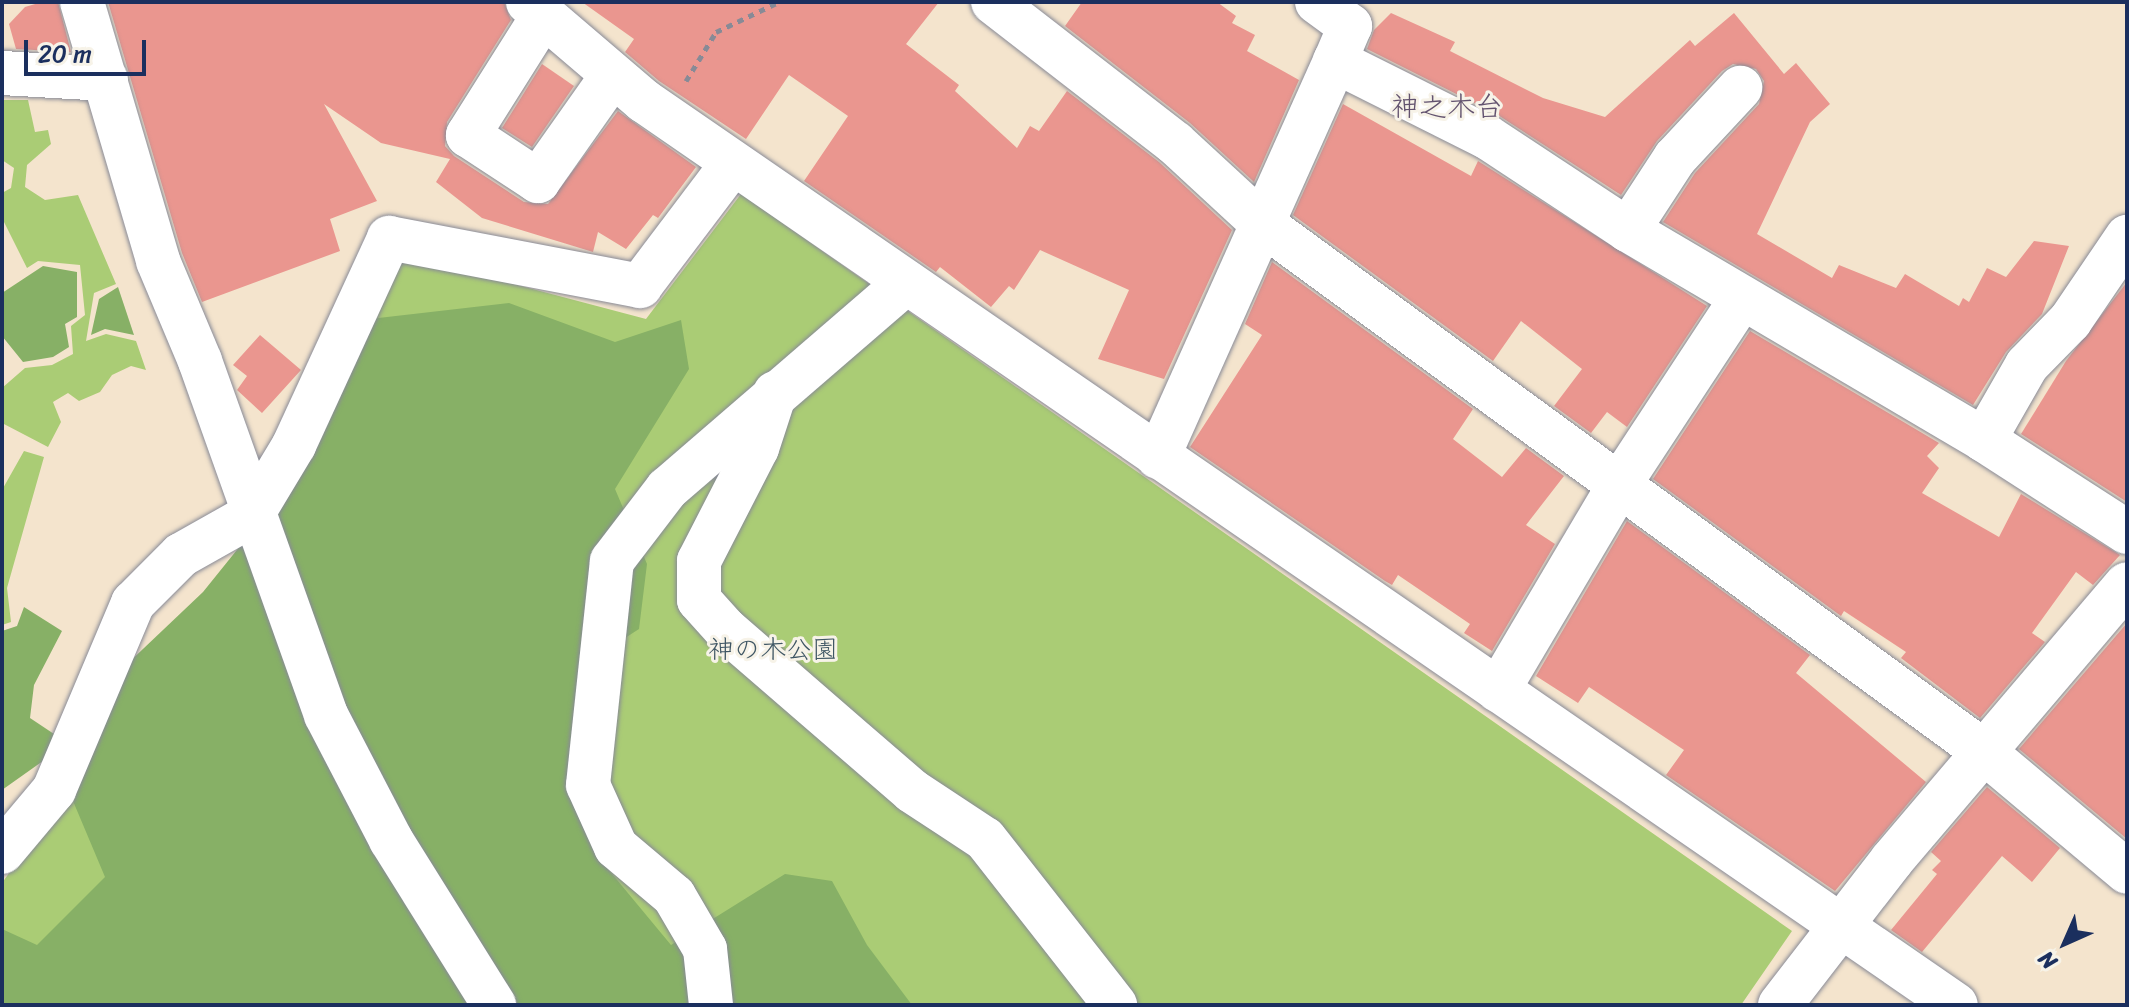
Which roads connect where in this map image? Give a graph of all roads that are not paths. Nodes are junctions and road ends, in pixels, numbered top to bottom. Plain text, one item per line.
1 (82, 2) edge
2 (993, 2) edge
3 (1317, 2) edge
4 (536, 9) edge
5 (1335, 61) junction
6 (2, 73) edge
7 (612, 76) junction
8 (106, 79) junction
9 (1740, 88) dead end
10 (733, 163) junction
11 (1264, 225) junction
12 (1628, 230) junction
13 (2127, 237) edge
14 (906, 283) junction
15 (1741, 299) junction
16 (776, 391) junction
17 (1984, 440) junction
18 (1158, 457) junction
19 (1619, 485) junction
20 (252, 515) junction
21 (2127, 532) edge
22 (2127, 584) edge
23 (1498, 690) junction
24 (1983, 751) junction
25 (2, 852) edge
26 (2127, 872) edge
27 (1842, 925) junction
28 (494, 1005) edge
29 (711, 1005) edge
30 (1115, 1005) edge
31 (1780, 1005) edge
32 (1956, 1005) edge

1 - 8 street
2 - 11 street
3 - 5 street
4 - 7 street
4 - 7 street
5 - 11 street
5 - 12 street
6 - 8 street
7 - 10 street
8 - 20 street
9 - 12 street
10 - 14 street
10 - 20 street
11 - 18 street
11 - 19 street
12 - 15 street
13 - 17 street
14 - 16 street
14 - 18 street
15 - 17 street
15 - 19 street
16 - 29 street
16 - 30 street
17 - 21 street
18 - 23 street
19 - 23 street
19 - 24 street
20 - 25 street
20 - 28 street
22 - 24 street
23 - 27 street
24 - 26 street
24 - 27 street
27 - 31 street
27 - 32 street

